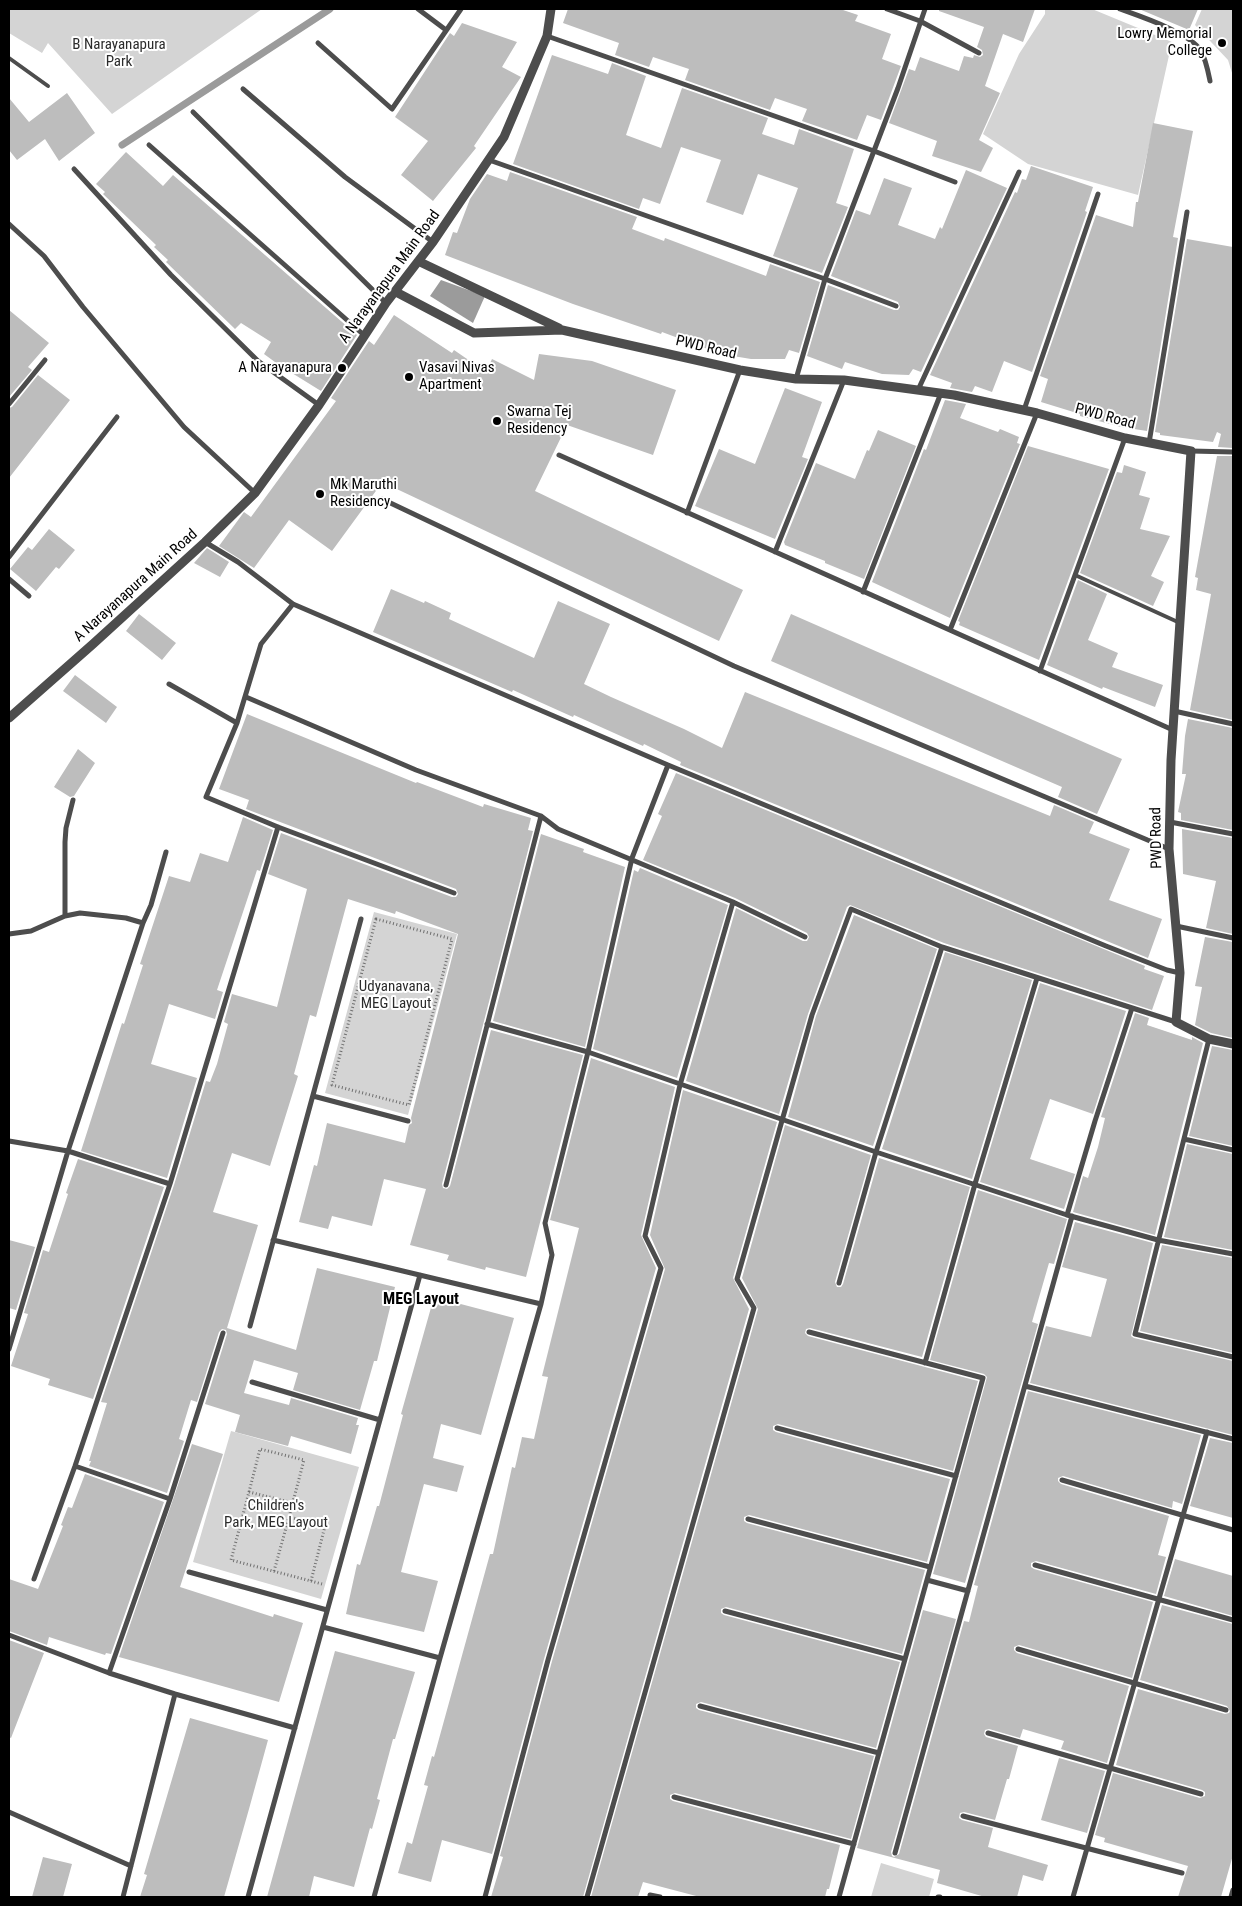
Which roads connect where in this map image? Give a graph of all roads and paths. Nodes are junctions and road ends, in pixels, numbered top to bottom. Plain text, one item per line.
1 (418, 9) edge
2 (461, 9) edge
3 (551, 9) edge
4 (887, 9) edge
5 (925, 9) edge
6 (1120, 9) edge
7 (920, 21) junction
8 (446, 30) junction
9 (548, 36) junction
10 (318, 43) dead end
11 (979, 53) dead end
12 (9, 58) edge
13 (1210, 81) dead end
14 (48, 86) dead end
15 (244, 89) dead end
16 (193, 112) dead end
17 (149, 145) dead end
18 (874, 150) junction
19 (489, 160) junction
20 (74, 169) dead end
21 (1019, 172) dead end
22 (955, 182) dead end
23 (1098, 194) dead end
24 (1187, 212) dead end
25 (9, 224) edge
26 (434, 242) junction
27 (420, 262) junction
28 (825, 279) junction
29 (396, 292) junction
30 (386, 303) junction
31 (896, 306) dead end
32 (562, 330) junction
33 (365, 336) junction
34 (45, 360) dead end
35 (740, 370) junction
36 (796, 379) junction
37 (844, 380) junction
38 (918, 390) junction
39 (941, 393) junction
40 (9, 404) edge
41 (319, 405) junction
42 (1024, 410) junction
43 (1037, 413) junction
44 (117, 417) dead end
45 (1125, 438) junction
46 (1149, 443) junction
47 (1191, 451) junction
48 (1233, 452) edge
49 (559, 456) dead end
50 (254, 493) junction
51 (382, 500) dead end
52 (687, 513) junction
53 (204, 542) junction
54 (775, 552) junction
55 (9, 557) edge
56 (1075, 575) junction
57 (9, 579) edge
58 (863, 592) junction
59 (29, 596) dead end
60 (293, 604) junction
61 (1180, 623) junction
62 (950, 630) junction
63 (1040, 671) junction
64 (169, 684) dead end
65 (246, 697) junction
66 (1174, 711) junction
67 (9, 718) edge
68 (237, 723) junction
69 (1233, 724) edge
70 (1173, 730) junction
71 (668, 765) junction
72 (74, 800) dead end
73 (541, 816) junction
74 (1170, 822) junction
75 (278, 827) junction
76 (1233, 834) edge
77 (1169, 849) junction
78 (166, 852) dead end
79 (632, 858) junction
80 (454, 893) dead end
81 (733, 902) junction
82 (65, 916) junction
83 (361, 919) dead end
84 (376, 919) joint
85 (143, 923) junction
86 (1175, 926) junction
87 (9, 934) edge
88 (805, 937) dead end
89 (1233, 938) edge
90 (942, 947) junction
91 (1180, 973) junction
92 (1037, 978) junction
93 (1132, 1008) junction
94 (1176, 1022) junction
95 (487, 1024) junction
96 (1209, 1039) junction
97 (1233, 1044) edge
98 (588, 1052) junction
99 (680, 1085) junction
100 (313, 1096) junction
101 (782, 1118) junction
102 (408, 1121) dead end
103 (1184, 1139) junction
104 (9, 1141) edge
105 (1233, 1150) edge
106 (68, 1152) junction
107 (876, 1152) junction
108 (170, 1184) junction
109 (975, 1184) junction
110 (446, 1185) dead end
111 (1069, 1215) junction
112 (273, 1240) junction
113 (1158, 1240) junction
114 (1233, 1254) edge
115 (420, 1275) junction
116 (839, 1282) dead end
117 (541, 1304) junction
118 (250, 1326) dead end
119 (809, 1332) dead end
120 (223, 1333) dead end
121 (9, 1349) edge
122 (1233, 1357) edge
123 (925, 1363) junction
124 (252, 1382) dead end
125 (1024, 1386) junction
126 (380, 1420) junction
127 (777, 1428) dead end
128 (1207, 1432) junction
129 (1233, 1439) edge
130 (75, 1466) junction
131 (956, 1476) junction
132 (1062, 1480) dead end
133 (249, 1492) junction
134 (170, 1499) junction
135 (293, 1503) junction
136 (1183, 1514) junction
137 (289, 1517) junction
138 (748, 1519) dead end
139 (1233, 1530) edge
140 (1035, 1565) dead end
141 (930, 1567) junction
142 (188, 1572) dead end
143 (274, 1572) junction
144 (34, 1580) dead end
145 (927, 1580) junction
146 (968, 1591) junction
147 (1159, 1600) junction
148 (327, 1610) junction
149 (725, 1611) dead end
150 (1233, 1620) edge
151 (323, 1627) junction
152 (9, 1635) edge
153 (1018, 1649) dead end
154 (440, 1658) junction
155 (905, 1659) junction
156 (109, 1673) junction
157 (1135, 1684) junction
158 (175, 1694) junction
159 (700, 1706) dead end
160 (1226, 1710) dead end
161 (295, 1728) junction
162 (988, 1733) dead end
163 (879, 1753) junction
164 (1110, 1768) junction
165 (1201, 1794) dead end
166 (674, 1797) dead end
167 (9, 1812) edge
168 (963, 1816) dead end
169 (854, 1844) junction
170 (1088, 1848) junction
171 (895, 1853) dead end
172 (131, 1866) junction
173 (1182, 1873) dead end
174 (1233, 1890) edge
175 (650, 1895) dead end
176 (123, 1897) edge
177 (248, 1897) edge
178 (374, 1897) edge
179 (485, 1897) edge
180 (587, 1897) edge
181 (660, 1897) edge
182 (839, 1897) edge
183 (1073, 1897) edge
184 (1231, 1897) edge

1 - 8 street
2 - 8 street
3 - 9 street, A Narayanapura Main Road
4 - 7 street
5 - 7 street
6 - 13 street
7 - 11 street
7 - 18 street
8 - 10 street
9 - 18 street
9 - 19 street, A Narayanapura Main Road
12 - 14 lane
15 - 26 street
16 - 30 street
17 - 33 street
18 - 22 street
18 - 28 street
19 - 26 street, A Narayanapura Main Road
19 - 28 street
20 - 41 street
21 - 38 street
23 - 42 street
24 - 46 street
25 - 50 street
26 - 27 street, A Narayanapura Main Road
27 - 29 street, A Narayanapura Main Road
27 - 32 street
28 - 31 street
28 - 36 street
29 - 30 street, A Narayanapura Main Road
29 - 32 street, PWD Road
30 - 33 street, A Narayanapura Main Road
32 - 35 street, PWD Road
33 - 41 street, A Narayanapura Main Road
34 - 40 street
35 - 36 street, PWD Road
35 - 52 street
36 - 37 street, PWD Road
37 - 38 street, PWD Road
37 - 54 street
38 - 39 street, PWD Road
39 - 42 street, PWD Road
39 - 58 street
41 - 50 street, A Narayanapura Main Road
42 - 43 street, PWD Road
43 - 45 street, PWD Road
43 - 62 street
44 - 55 street
45 - 46 street, PWD Road
45 - 56 street
46 - 47 street, PWD Road
47 - 48 street
47 - 61 street, PWD Road
49 - 52 street
50 - 53 street, A Narayanapura Main Road
51 - 77 street
52 - 54 street
53 - 60 street
53 - 67 street, A Narayanapura Main Road
54 - 58 street
56 - 61 lane
56 - 63 street
57 - 59 street
58 - 62 street
60 - 65 street
60 - 71 street
61 - 66 street, PWD Road
62 - 63 street
63 - 70 street
64 - 68 street
65 - 68 street
65 - 73 street
66 - 69 street
66 - 70 street, PWD Road
68 - 75 street
70 - 74 street, PWD Road
71 - 79 street
71 - 91 street
72 - 82 street
73 - 79 street
73 - 95 street
74 - 76 street
74 - 77 street, PWD Road
75 - 80 street
75 - 108 street
77 - 86 street, PWD Road
78 - 85 street
79 - 81 street
79 - 98 street
81 - 88 street
81 - 99 street
82 - 85 street
82 - 87 street
83 - 100 street
84 - 84 path
85 - 106 street
86 - 89 street
86 - 91 street, PWD Road
90 - 92 street
90 - 101 street
90 - 107 street
91 - 94 street, PWD Road
92 - 93 street
92 - 109 street
93 - 94 street
93 - 111 street
94 - 96 street
95 - 98 street
95 - 110 street
96 - 97 street
96 - 103 street
98 - 99 street
98 - 117 street
99 - 101 street
99 - 179 street
100 - 102 street
100 - 112 street
101 - 107 street
101 - 180 street
103 - 105 street
103 - 113 street
104 - 106 street
106 - 108 street
106 - 121 street
107 - 109 street
107 - 116 street
108 - 130 street
109 - 111 street
109 - 123 street
111 - 113 street
111 - 125 street
112 - 115 street
112 - 118 street
113 - 114 street
113 - 122 street
115 - 117 street
115 - 126 street
117 - 154 street
119 - 123 street
120 - 134 street
123 - 131 street
124 - 126 street
125 - 128 street
125 - 146 street
126 - 148 street
127 - 131 street
128 - 129 street
128 - 136 street
130 - 134 street
130 - 144 street
131 - 141 street
132 - 136 street
133 - 135 path
133 - 135 path
133 - 143 path
134 - 156 street
135 - 137 path
136 - 139 street
136 - 147 street
137 - 143 path
137 - 143 path
138 - 141 street
140 - 147 street
141 - 145 street
142 - 148 street
145 - 146 street
145 - 155 street
146 - 171 street
147 - 150 street
147 - 157 street
148 - 151 street
149 - 155 street
151 - 154 street
151 - 161 street
152 - 156 street
153 - 157 street
154 - 178 street
155 - 163 street
156 - 158 street
157 - 160 street
157 - 164 street
158 - 161 street
158 - 172 street
159 - 163 street
161 - 177 street
162 - 164 street
163 - 169 street
164 - 165 street
164 - 170 street
166 - 169 street
167 - 172 street
168 - 170 street
169 - 182 street
170 - 173 street
170 - 183 street
172 - 176 street
174 - 184 street
175 - 181 street

